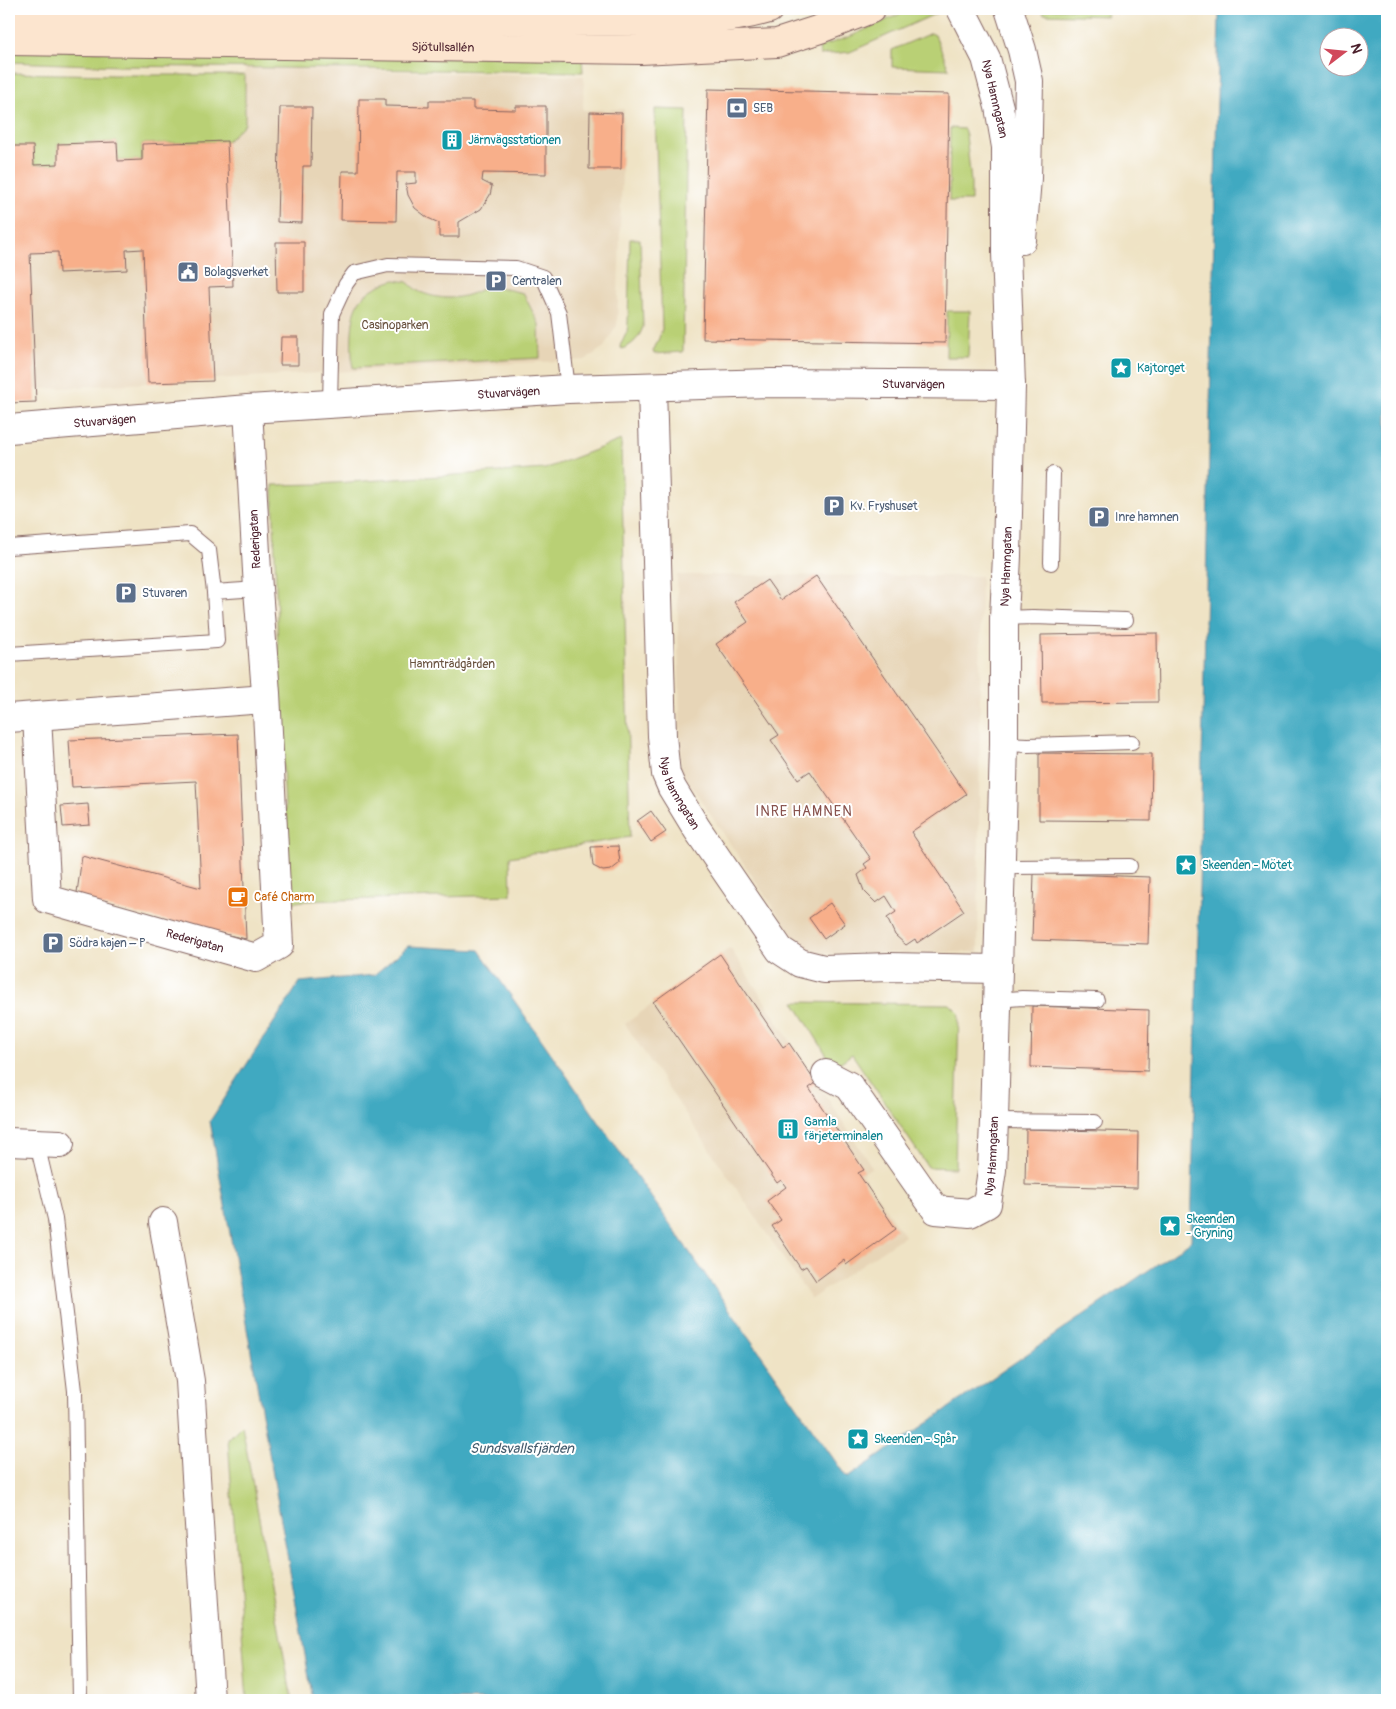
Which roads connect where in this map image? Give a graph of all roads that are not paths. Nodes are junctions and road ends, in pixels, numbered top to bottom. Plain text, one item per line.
1 (769, 9) edge
2 (871, 9) edge
3 (961, 9) edge
4 (1009, 9) edge
5 (254, 13) edge
6 (9, 16) edge
7 (9, 41) edge
8 (1008, 284) junction
9 (1011, 385) junction
10 (652, 387) junction
11 (568, 389) junction
12 (330, 404) junction
13 (248, 409) junction
14 (9, 429) edge
15 (1053, 474) dead end
16 (9, 547) edge
17 (1051, 563) dead end
18 (258, 589) junction
19 (214, 592) junction
20 (1004, 618) junction
21 (1126, 620) dead end
22 (9, 654) edge
23 (266, 698) junction
24 (37, 717) junction
25 (9, 718) edge
26 (1132, 742) dead end
27 (1004, 744) junction
28 (1130, 866) dead end
29 (1001, 867) junction
30 (997, 969) junction
31 (996, 1000) junction
32 (1097, 1000) dead end
33 (826, 1074) dead end
34 (994, 1122) junction
35 (1096, 1122) dead end
36 (9, 1142) edge
37 (48, 1144) joint
38 (163, 1222) dead end
39 (80, 1700) edge
40 (210, 1700) edge

1 - 5 main road
2 - 7 main road, Sjötullsallén
3 - 8 street, Nya Hamngatan
4 - 8 street, Nya Hamngatan
5 - 6 main road
8 - 9 street, Nya Hamngatan
9 - 10 street, Stuvarvägen
9 - 20 street, Nya Hamngatan
10 - 11 street, Stuvarvägen
10 - 30 street, Nya Hamngatan
11 - 12 street, Stuvarvägen
11 - 12 lane
12 - 13 street, Stuvarvägen
13 - 14 street, Stuvarvägen
13 - 18 street, Rederigatan
15 - 17 lane
16 - 19 lane
18 - 19 lane
18 - 23 street, Rederigatan
19 - 22 lane
20 - 21 lane
20 - 27 street, Nya Hamngatan
23 - 24 street
23 - 24 street, Rederigatan
24 - 25 street
26 - 27 lane
27 - 29 street, Nya Hamngatan
28 - 29 lane
29 - 30 street, Nya Hamngatan
30 - 31 street, Nya Hamngatan
31 - 32 lane
31 - 34 street, Nya Hamngatan
33 - 34 street, Nya Hamngatan
34 - 35 lane
36 - 37 street
37 - 39 lane
38 - 40 street

